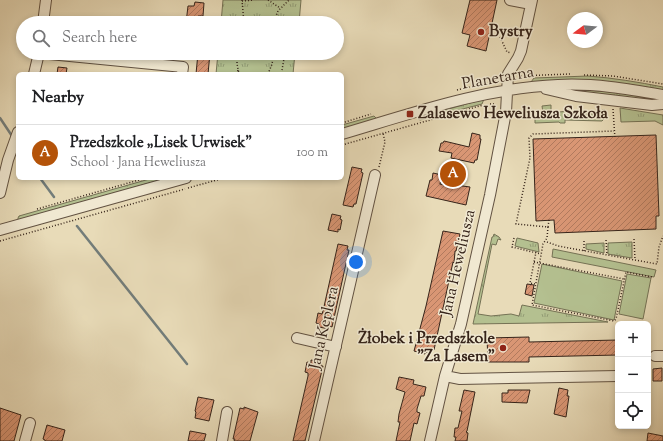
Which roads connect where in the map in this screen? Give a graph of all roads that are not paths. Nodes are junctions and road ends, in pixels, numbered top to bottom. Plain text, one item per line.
1 (46, 0) edge
2 (510, 0) edge
3 (531, 2) edge
4 (44, 16) edge
5 (37, 60) edge
6 (111, 60) edge
7 (34, 72) edge
8 (182, 72) edge
9 (536, 86) junction
10 (508, 90) junction
11 (663, 95) edge
12 (663, 104) edge
13 (344, 133) edge
14 (16, 136) edge
15 (4, 159) edge
16 (375, 175) road end
17 (179, 180) edge
18 (0, 193) edge
19 (0, 230) edge
20 (297, 338) dead end
21 (336, 347) junction
22 (445, 376) junction
23 (615, 376) edge
24 (228, 412) dead end
25 (30, 423) dead end
26 (25, 441) edge
27 (222, 441) edge
28 (314, 441) edge
29 (430, 441) edge

1 - 4 street
2 - 3 street
3 - 10 street, Jana Heweliusza
5 - 7 street
6 - 8 street
9 - 10 street, Planetarna
9 - 11 street, Planetarna
9 - 12 street
10 - 13 street, Planetarna
10 - 22 street, Jana Heweliusza
14 - 15 street
15 - 18 street
16 - 21 street, Jana Keplera
17 - 19 street
20 - 21 street
21 - 28 street, Jana Keplera
22 - 23 street
22 - 29 street, Jana Heweliusza
24 - 27 street
25 - 26 street

